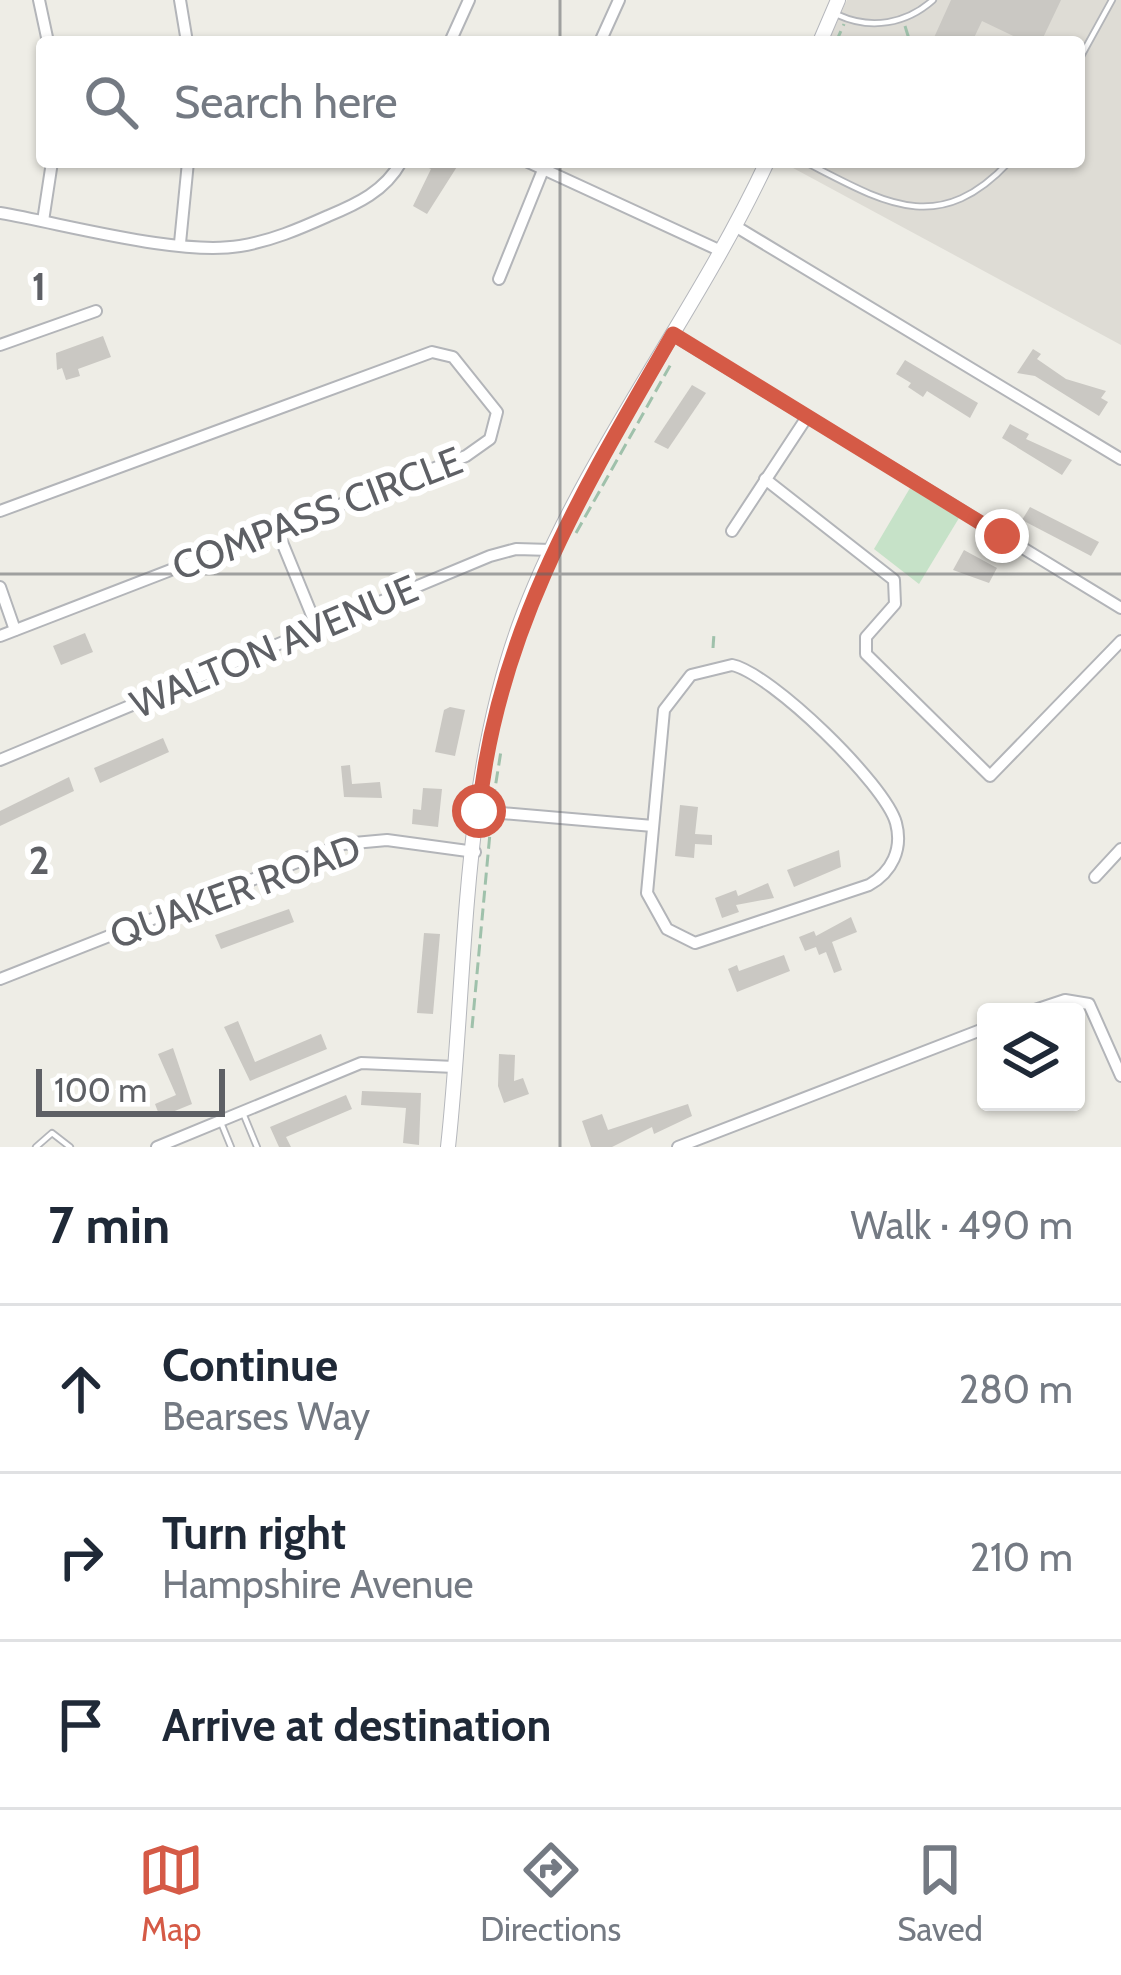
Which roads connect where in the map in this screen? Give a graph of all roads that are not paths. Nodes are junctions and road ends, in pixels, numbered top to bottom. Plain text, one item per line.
1 (39, 0) edge
2 (180, 0) edge
3 (469, 0) edge
4 (619, 0) edge
5 (933, 0) edge
6 (1112, 0) edge
7 (835, 6) edge
8 (47, 36) edge
9 (186, 36) edge
10 (453, 36) edge
11 (603, 36) edge
12 (822, 36) edge
13 (1085, 49) edge
14 (51, 168) edge
15 (187, 168) edge
16 (395, 168) edge
17 (544, 168) edge
18 (551, 168) edge
19 (764, 168) edge
20 (818, 168) edge
21 (1002, 168) edge
22 (0, 213) edge
23 (43, 220) junction
24 (735, 226) junction
25 (180, 243) junction
26 (721, 251) junction
27 (499, 279) dead end
28 (96, 310) dead end
29 (673, 334) junction
30 (0, 345) edge
31 (807, 417) junction
32 (1121, 459) edge
33 (765, 479) junction
34 (0, 511) edge
35 (277, 530) junction
36 (732, 531) dead end
37 (551, 550) junction
38 (0, 587) edge
39 (1121, 608) edge
40 (15, 630) junction
41 (318, 630) junction
42 (0, 635) edge
43 (1121, 641) edge
44 (0, 760) edge
45 (479, 811) junction
46 (653, 826) junction
47 (1121, 849) edge
48 (475, 852) junction
49 (1095, 877) dead end
50 (0, 979) edge
51 (1085, 1006) edge
52 (977, 1031) edge
53 (455, 1067) junction
54 (1121, 1076) edge
55 (241, 1110) junction
56 (220, 1120) junction
57 (36, 1147) edge
58 (70, 1147) edge
59 (157, 1147) edge
60 (231, 1147) edge
61 (256, 1147) edge
62 (448, 1147) edge
63 (678, 1147) edge

1 - 8 street
2 - 9 street
3 - 10 street
4 - 11 street
5 - 7 lane
6 - 13 lane
7 - 12 main road
14 - 23 street
15 - 25 street
16 - 25 street
17 - 27 street
18 - 26 street
19 - 24 main road
20 - 21 lane
22 - 23 street
23 - 25 street
24 - 26 main road
24 - 32 street
26 - 29 main road
28 - 30 street
29 - 31 street
29 - 37 main road
31 - 33 street
31 - 39 street
33 - 36 street
33 - 43 street
34 - 35 street, COMPASS CIRCLE
35 - 40 street, COMPASS CIRCLE
35 - 41 street
37 - 41 street, WALTON AVENUE
37 - 45 main road
38 - 40 street
40 - 42 street, COMPASS CIRCLE
41 - 44 street, WALTON AVENUE
45 - 46 street
45 - 48 main road
46 - 46 street
47 - 49 street
48 - 50 street, QUAKER ROAD
48 - 53 main road
51 - 54 street
52 - 63 street
53 - 55 street
53 - 62 main road
55 - 56 street
55 - 61 lane
56 - 59 street
56 - 60 lane
57 - 58 lane

